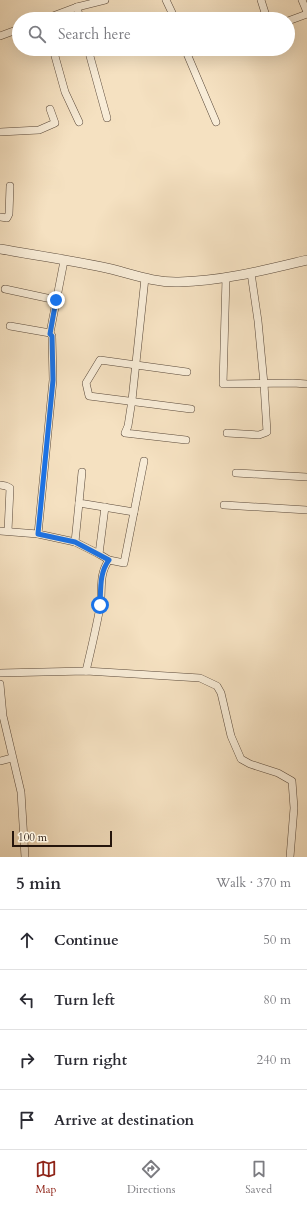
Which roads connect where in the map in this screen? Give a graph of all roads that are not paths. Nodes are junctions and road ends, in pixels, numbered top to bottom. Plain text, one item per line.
1 (105, 0) edge
2 (166, 0) edge
3 (262, 0) edge
4 (302, 0) edge
5 (77, 7) junction
6 (64, 12) edge
7 (78, 12) edge
8 (172, 12) edge
9 (265, 12) edge
10 (307, 13) edge
11 (295, 18) edge
12 (12, 32) edge
13 (0, 36) edge
14 (55, 56) edge
15 (90, 56) edge
16 (188, 56) edge
17 (50, 109) dead end
18 (107, 118) dead end
19 (80, 122) dead end
20 (216, 122) dead end
21 (0, 132) edge
22 (10, 186) dead end
23 (0, 217) edge
24 (0, 249) edge
25 (307, 260) edge
26 (64, 261) junction
27 (251, 273) junction
28 (144, 278) junction
29 (226, 278) junction
30 (6, 289) dead end
31 (56, 300) junction
32 (10, 326) dead end
33 (50, 334) junction
34 (135, 365) junction
35 (188, 372) dead end
36 (264, 384) junction
37 (307, 384) edge
38 (131, 402) junction
39 (191, 409) dead end
40 (227, 433) dead end
41 (186, 440) dead end
42 (144, 461) dead end
43 (82, 472) dead end
44 (236, 473) dead end
45 (307, 477) edge
46 (0, 485) edge
47 (79, 503) junction
48 (224, 505) dead end
49 (105, 507) junction
50 (307, 510) edge
51 (134, 512) junction
52 (4, 531) edge
53 (38, 534) junction
54 (75, 542) junction
55 (99, 554) junction
56 (109, 560) junction
57 (86, 671) junction
58 (0, 673) edge
59 (0, 684) edge
60 (12, 758) junction
61 (0, 761) edge
62 (25, 857) edge
63 (290, 857) edge

1 - 5 street
2 - 8 street
3 - 9 street
4 - 10 street
5 - 6 street
5 - 7 street
10 - 11 street
12 - 13 street
14 - 19 street
15 - 18 street
16 - 20 street
17 - 21 street
22 - 23 street
24 - 26 street
25 - 27 street
26 - 28 street
26 - 31 street
27 - 29 street
27 - 36 street
28 - 29 street
28 - 34 street
29 - 36 street
30 - 31 street
31 - 33 street
32 - 33 street
33 - 53 street
34 - 35 street
34 - 38 street
34 - 38 street
36 - 37 street
36 - 40 street
38 - 39 street
38 - 41 street
42 - 51 street
43 - 47 street
44 - 45 street
46 - 52 street
47 - 49 street
47 - 54 street
48 - 50 street
49 - 51 street
49 - 55 street
51 - 56 street
52 - 53 street
53 - 54 street
54 - 55 street
55 - 56 street
56 - 57 street
57 - 58 street
57 - 63 street
59 - 60 street
60 - 61 street
60 - 62 street

